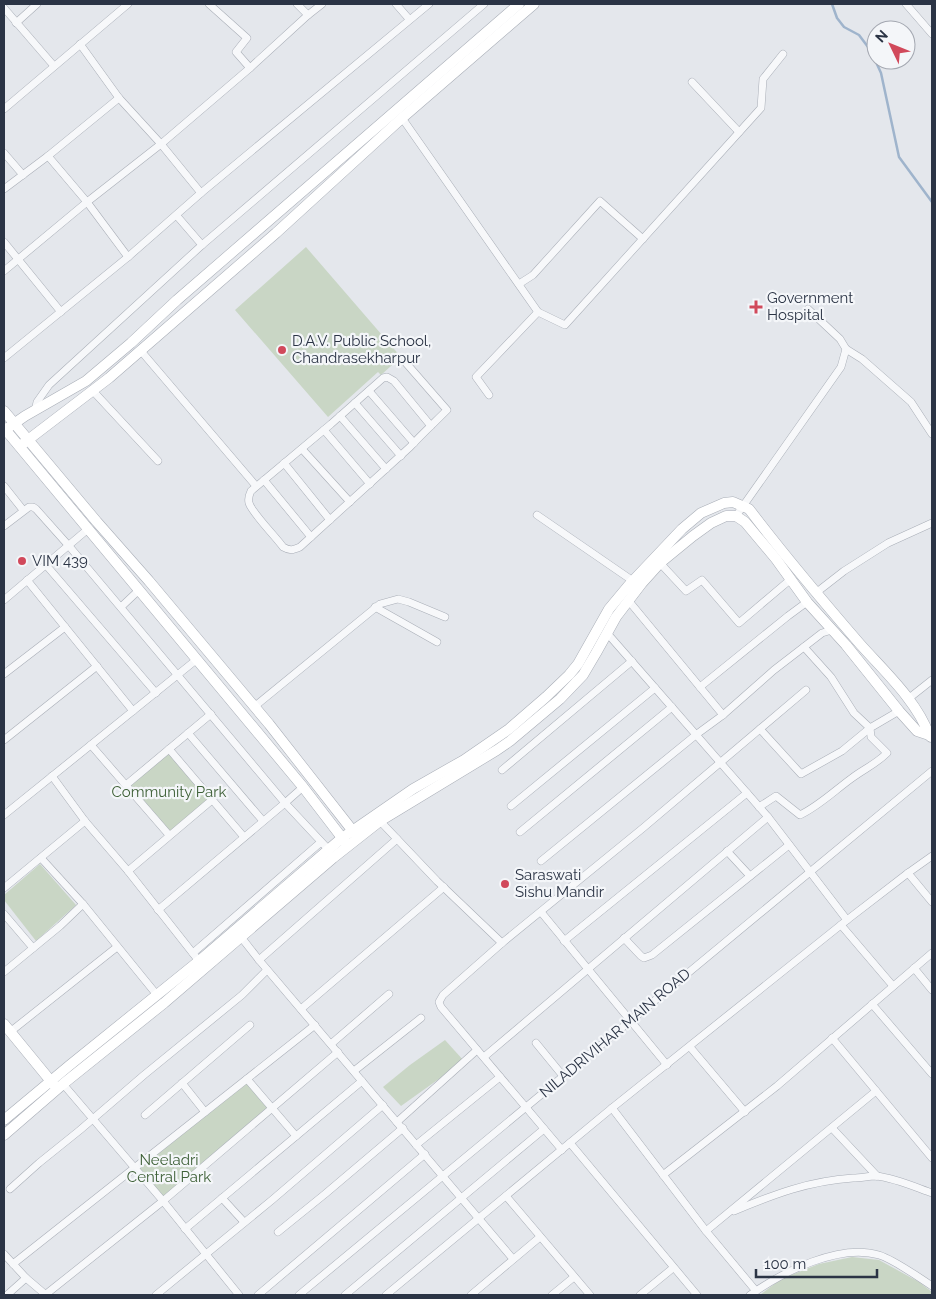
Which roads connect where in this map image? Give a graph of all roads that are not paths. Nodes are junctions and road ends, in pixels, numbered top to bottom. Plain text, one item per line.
1 (37, 4) edge
2 (114, 4) edge
3 (128, 4) edge
4 (209, 4) edge
5 (297, 4) edge
6 (322, 4) edge
7 (396, 4) edge
8 (429, 4) edge
9 (484, 4) edge
10 (519, 4) edge
11 (534, 4) edge
12 (906, 4) edge
13 (4, 8) edge
14 (119, 11) junction
15 (308, 15) junction
16 (409, 19) junction
17 (16, 23) junction
18 (932, 34) edge
19 (80, 44) junction
20 (783, 54) dead end
21 (54, 66) junction
22 (250, 68) junction
23 (692, 82) dead end
24 (119, 98) junction
25 (4, 109) edge
26 (402, 118) junction
27 (740, 132) junction
28 (161, 144) junction
29 (4, 153) edge
30 (48, 156) junction
31 (23, 175) junction
32 (4, 189) edge
33 (202, 193) junction
34 (87, 202) junction
35 (177, 216) junction
36 (642, 239) junction
37 (4, 242) edge
38 (202, 245) junction
39 (128, 257) junction
40 (18, 259) junction
41 (4, 272) edge
42 (519, 284) junction
43 (808, 309) dead end
44 (62, 312) junction
45 (538, 312) junction
46 (846, 349) junction
47 (141, 351) junction
48 (4, 358) edge
49 (406, 363) dead end
50 (93, 390) junction
51 (369, 391) junction
52 (490, 395) dead end
53 (355, 403) junction
54 (4, 411) edge
55 (35, 411) junction
56 (340, 416) junction
57 (14, 423) junction
58 (431, 426) junction
59 (4, 429) edge
60 (324, 430) junction
61 (932, 434) edge
62 (24, 443) junction
63 (414, 443) junction
64 (302, 449) junction
65 (401, 456) junction
66 (158, 461) dead end
67 (284, 463) junction
68 (386, 469) junction
69 (264, 480) junction
70 (370, 484) junction
71 (4, 486) edge
72 (256, 486) junction
73 (350, 502) junction
74 (743, 506) junction
75 (23, 510) junction
76 (537, 515) dead end
77 (736, 516) junction
78 (330, 520) junction
79 (932, 523) edge
80 (4, 526) edge
81 (88, 529) junction
82 (311, 537) junction
83 (114, 541) junction
84 (70, 546) junction
85 (104, 549) junction
86 (660, 563) junction
87 (46, 565) junction
88 (791, 579) junction
89 (27, 580) junction
90 (633, 581) junction
91 (139, 590) junction
92 (817, 592) junction
93 (4, 600) edge
94 (628, 600) junction
95 (808, 602) junction
96 (121, 607) junction
97 (375, 607) junction
98 (445, 617) dead end
99 (65, 627) junction
100 (832, 630) junction
101 (607, 633) junction
102 (437, 642) dead end
103 (804, 647) junction
104 (196, 660) junction
105 (632, 661) junction
106 (97, 666) junction
107 (4, 674) edge
108 (178, 675) junction
109 (932, 680) edge
110 (700, 687) junction
111 (655, 688) junction
112 (806, 690) dead end
113 (156, 693) junction
114 (908, 699) junction
115 (254, 707) junction
116 (672, 707) junction
117 (133, 711) junction
118 (899, 711) junction
119 (211, 714) junction
120 (723, 715) junction
121 (870, 728) junction
122 (760, 729) junction
123 (188, 733) junction
124 (697, 734) junction
125 (931, 736) edge
126 (4, 740) edge
127 (92, 744) junction
128 (169, 749) junction
129 (721, 762) junction
130 (502, 770) dead end
131 (932, 771) edge
132 (52, 776) junction
133 (126, 785) junction
134 (303, 787) junction
135 (747, 793) junction
136 (212, 800) junction
137 (285, 803) junction
138 (511, 806) dead end
139 (759, 807) junction
140 (4, 815) edge
141 (768, 817) junction
142 (86, 821) junction
143 (263, 821) junction
144 (380, 821) junction
145 (520, 832) dead end
146 (355, 834) junction
147 (170, 835) junction
148 (244, 837) junction
149 (397, 839) junction
150 (345, 842) junction
151 (789, 845) junction
152 (324, 846) junction
153 (727, 851) junction
154 (932, 856) edge
155 (41, 858) junction
156 (541, 860) dead end
157 (128, 871) junction
158 (810, 872) junction
159 (908, 873) junction
160 (750, 876) junction
161 (444, 887) junction
162 (4, 888) edge
163 (932, 902) edge
164 (83, 904) junction
165 (158, 910) junction
166 (540, 912) junction
167 (4, 914) edge
168 (847, 920) junction
169 (841, 925) junction
170 (241, 937) junction
171 (624, 938) junction
172 (564, 941) junction
173 (502, 943) junction
174 (117, 946) junction
175 (33, 948) junction
176 (219, 950) junction
177 (932, 953) edge
178 (196, 957) junction
179 (259, 960) junction
180 (914, 968) junction
181 (588, 969) junction
182 (268, 970) junction
183 (4, 972) edge
184 (893, 986) junction
185 (932, 990) edge
186 (389, 994) dead end
187 (157, 995) junction
188 (872, 1004) junction
189 (301, 1010) junction
190 (422, 1018) dead end
191 (630, 1021) junction
192 (250, 1025) dead end
193 (315, 1026) junction
194 (7, 1028) edge
195 (832, 1038) junction
196 (536, 1043) dead end
197 (330, 1044) junction
198 (690, 1047) junction
199 (477, 1050) junction
200 (338, 1052) junction
201 (484, 1057) junction
202 (667, 1065) junction
203 (354, 1071) junction
204 (932, 1074) edge
205 (562, 1076) junction
206 (500, 1077) junction
207 (247, 1079) junction
208 (362, 1081) junction
209 (182, 1083) junction
210 (57, 1085) junction
211 (876, 1091) junction
212 (383, 1105) junction
213 (525, 1107) junction
214 (272, 1108) junction
215 (612, 1108) junction
216 (205, 1112) junction
217 (745, 1112) junction
218 (145, 1115) dead end
219 (93, 1119) junction
220 (4, 1120) edge
221 (397, 1122) junction
222 (403, 1128) junction
223 (832, 1128) junction
224 (544, 1130) junction
225 (4, 1134) edge
226 (296, 1136) junction
227 (570, 1143) junction
228 (416, 1145) junction
229 (562, 1150) junction
230 (931, 1153) edge
231 (425, 1154) junction
232 (135, 1168) junction
233 (443, 1175) junction
234 (663, 1175) junction
235 (876, 1176) junction
236 (10, 1189) dead end
237 (932, 1193) edge
238 (506, 1196) junction
239 (222, 1198) junction
240 (461, 1198) junction
241 (163, 1201) junction
242 (725, 1216) junction
243 (478, 1219) junction
244 (244, 1222) junction
245 (185, 1229) junction
246 (706, 1231) junction
247 (278, 1232) dead end
248 (540, 1237) junction
249 (4, 1254) edge
250 (206, 1254) junction
251 (513, 1259) junction
252 (13, 1264) junction
253 (674, 1268) junction
254 (574, 1277) junction
255 (26, 1278) junction
256 (932, 1286) edge
257 (753, 1293) edge
258 (7, 1295) edge
259 (46, 1295) edge
260 (156, 1295) edge
261 (240, 1295) edge
262 (258, 1295) edge
263 (299, 1295) edge
264 (345, 1295) edge
265 (386, 1295) edge
266 (471, 1295) edge
267 (552, 1295) edge
268 (590, 1295) edge
269 (640, 1295) edge
270 (697, 1295) edge

1 - 17 street
2 - 14 street
3 - 14 street
4 - 22 street
5 - 15 street
6 - 15 street
7 - 16 street
8 - 16 street
9 - 38 street
10 - 55 street
11 - 26 street
12 - 18 street
13 - 17 street
14 - 19 street
15 - 22 street
16 - 33 street
17 - 21 street
19 - 21 street
19 - 24 street
20 - 27 street
21 - 25 street
22 - 28 street
23 - 27 street
24 - 28 street
24 - 30 street
26 - 42 street
26 - 47 street
27 - 36 street
28 - 33 street
28 - 34 street
29 - 31 street
30 - 31 street
30 - 34 street
31 - 32 street
33 - 35 street
34 - 39 street
34 - 40 street
35 - 38 street
35 - 39 street
36 - 42 street
36 - 45 street
37 - 40 street
38 - 55 street
39 - 44 street
40 - 41 street
40 - 44 street
42 - 45 street
43 - 46 street
44 - 48 street
45 - 52 street
46 - 61 street
46 - 74 street
47 - 50 street
47 - 72 street
49 - 58 street
50 - 62 street
50 - 66 street
51 - 53 street
51 - 58 street
51 - 63 street
53 - 56 street
53 - 65 street
54 - 57 street
55 - 57 street
56 - 60 street
56 - 68 street
57 - 59 street
57 - 62 street
58 - 63 street
59 - 62 street
60 - 64 street
60 - 70 street
62 - 81 street
62 - 83 street
63 - 65 street
64 - 67 street
64 - 73 street
65 - 68 street
67 - 69 street
67 - 78 street
68 - 70 street
69 - 72 street
69 - 82 street
70 - 73 street
71 - 75 street
72 - 82 street
73 - 78 street
74 - 77 street
74 - 90 street
74 - 92 street
75 - 80 street
75 - 84 street
76 - 90 street
77 - 86 street
77 - 88 street
78 - 82 street
79 - 92 street
81 - 84 street
81 - 85 street
83 - 85 street
83 - 115 street
84 - 87 street
84 - 96 street
85 - 91 street
86 - 88 street
86 - 94 street
87 - 89 street
87 - 113 street
88 - 95 street
89 - 93 street
89 - 99 street
90 - 146 street
91 - 96 street
91 - 104 street
92 - 114 street
94 - 101 street
94 - 110 street
95 - 100 street
95 - 110 street
96 - 108 street
97 - 98 street
97 - 102 street
97 - 115 street
99 - 106 street
99 - 107 street
100 - 103 street
100 - 118 street
101 - 105 street
101 - 144 street
103 - 120 street
103 - 121 street
104 - 108 street
104 - 134 street
105 - 111 street
105 - 130 street
106 - 117 street
106 - 126 street
108 - 113 street
108 - 119 street
109 - 114 street
110 - 120 street
111 - 116 street
111 - 138 street
112 - 122 street
113 - 117 street
114 - 125 street
115 - 146 street
116 - 124 street
116 - 145 street
117 - 127 street
118 - 121 street
118 - 125 street
119 - 123 street
119 - 137 street
120 - 124 street
121 - 122 street
121 - 139 street
122 - 129 street
123 - 128 street
123 - 143 street
124 - 129 street
124 - 156 street
127 - 132 street
127 - 133 street
128 - 133 street
128 - 136 street
129 - 135 street
129 - 166 street
131 - 158 street, NILADRIVIHAR MAIN ROAD
132 - 140 street
132 - 142 street
133 - 147 street
134 - 137 street
134 - 150 street
135 - 139 street
135 - 172 street
136 - 147 street
136 - 148 street
137 - 143 street
137 - 152 street
139 - 141 street
141 - 151 street
141 - 153 street
142 - 155 street
142 - 157 street
143 - 148 street
144 - 146 street
144 - 149 street
146 - 150 street
147 - 157 street
148 - 165 street
149 - 161 street
149 - 179 street
150 - 152 street
150 - 170 street
151 - 158 street
151 - 160 street
152 - 176 street
152 - 178 street
153 - 160 street
153 - 171 street
154 - 159 street
155 - 162 street
155 - 164 street
157 - 165 street
158 - 168 street
158 - 191 street, NILADRIVIHAR MAIN ROAD
159 - 163 street
159 - 168 street
160 - 171 street
161 - 173 street
161 - 189 street
164 - 174 street
164 - 175 street
165 - 178 street
166 - 172 street
166 - 173 street
167 - 175 street
168 - 169 street
169 - 184 street
169 - 198 street
170 - 176 street
170 - 179 street
171 - 181 street
172 - 181 street
173 - 199 street
174 - 187 street
174 - 194 street
175 - 183 street
176 - 178 street
176 - 210 street
177 - 180 street
178 - 187 street
179 - 182 street
180 - 184 street
180 - 185 street
181 - 191 street
181 - 201 street
182 - 189 street
182 - 219 street
184 - 188 street
186 - 197 street
187 - 210 street
188 - 195 street
188 - 204 street
189 - 193 street
190 - 203 street
191 - 202 street
191 - 205 street, NILADRIVIHAR MAIN ROAD
192 - 209 street
193 - 197 street
193 - 207 street
194 - 210 street
195 - 211 street
195 - 217 street
196 - 205 street
197 - 200 street
198 - 202 street
198 - 217 street
199 - 201 street
199 - 221 street
200 - 203 street
200 - 214 street
201 - 206 street
202 - 215 street
203 - 208 street
205 - 213 street, NILADRIVIHAR MAIN ROAD
206 - 213 street
206 - 228 street
207 - 214 street
207 - 216 street
208 - 212 street
208 - 226 street
209 - 216 street
209 - 218 street
210 - 219 street
210 - 220 street
210 - 225 street
211 - 223 street
211 - 230 street
212 - 221 street
212 - 244 street
213 - 224 street
213 - 233 street, NILADRIVIHAR MAIN ROAD
214 - 226 street
214 - 241 street
215 - 227 street
215 - 234 street
216 - 232 street
217 - 234 street
219 - 232 street
219 - 236 street
221 - 222 street
222 - 228 street
222 - 247 street
223 - 235 street
223 - 242 street
224 - 229 street
224 - 240 street
226 - 239 street
227 - 229 street
227 - 253 street
228 - 231 street
229 - 238 street
231 - 233 street
231 - 262 street
232 - 241 street
232 - 252 street
233 - 240 street
233 - 263 street, NILADRIVIHAR MAIN ROAD
234 - 246 street
235 - 237 street
235 - 242 street
238 - 243 street
238 - 248 street
239 - 244 street
239 - 245 street
240 - 243 street
240 - 264 street
241 - 245 street
241 - 259 street
242 - 246 street
243 - 251 street
243 - 265 street
244 - 250 street
245 - 250 street
246 - 257 street
248 - 251 street
248 - 254 street
249 - 252 street
250 - 260 street
250 - 261 street
251 - 266 street
252 - 255 street
253 - 269 street
253 - 270 street
254 - 267 street
254 - 268 street
255 - 258 street
255 - 259 street
256 - 257 street

